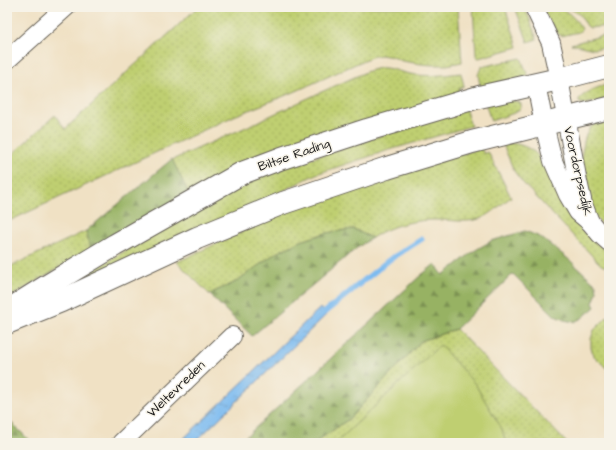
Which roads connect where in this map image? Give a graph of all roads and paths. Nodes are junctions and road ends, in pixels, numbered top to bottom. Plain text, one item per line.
1 (66, 7) edge
2 (534, 7) edge
3 (7, 60) edge
4 (609, 66) edge
5 (559, 79) junction
6 (536, 84) junction
7 (609, 108) edge
8 (566, 119) junction
9 (544, 124) junction
10 (590, 222) junction
11 (609, 242) edge
12 (7, 311) edge
13 (7, 323) edge
14 (232, 336) dead end
15 (121, 443) edge

1 - 3 street
2 - 5 street, Voordorpsedijk
4 - 5 main road, Biltse Rading
5 - 6 main road, Biltse Rading
5 - 8 street, Voordorpsedijk
6 - 9 street, Voordorpsedijk
6 - 12 main road, Biltse Rading
7 - 8 main road
8 - 9 main road
8 - 10 street, Voordorpsedijk
9 - 10 street, Voordorpsedijk
9 - 13 main road
10 - 11 street, Voordorpsedijk
14 - 15 street, Weltevreden

